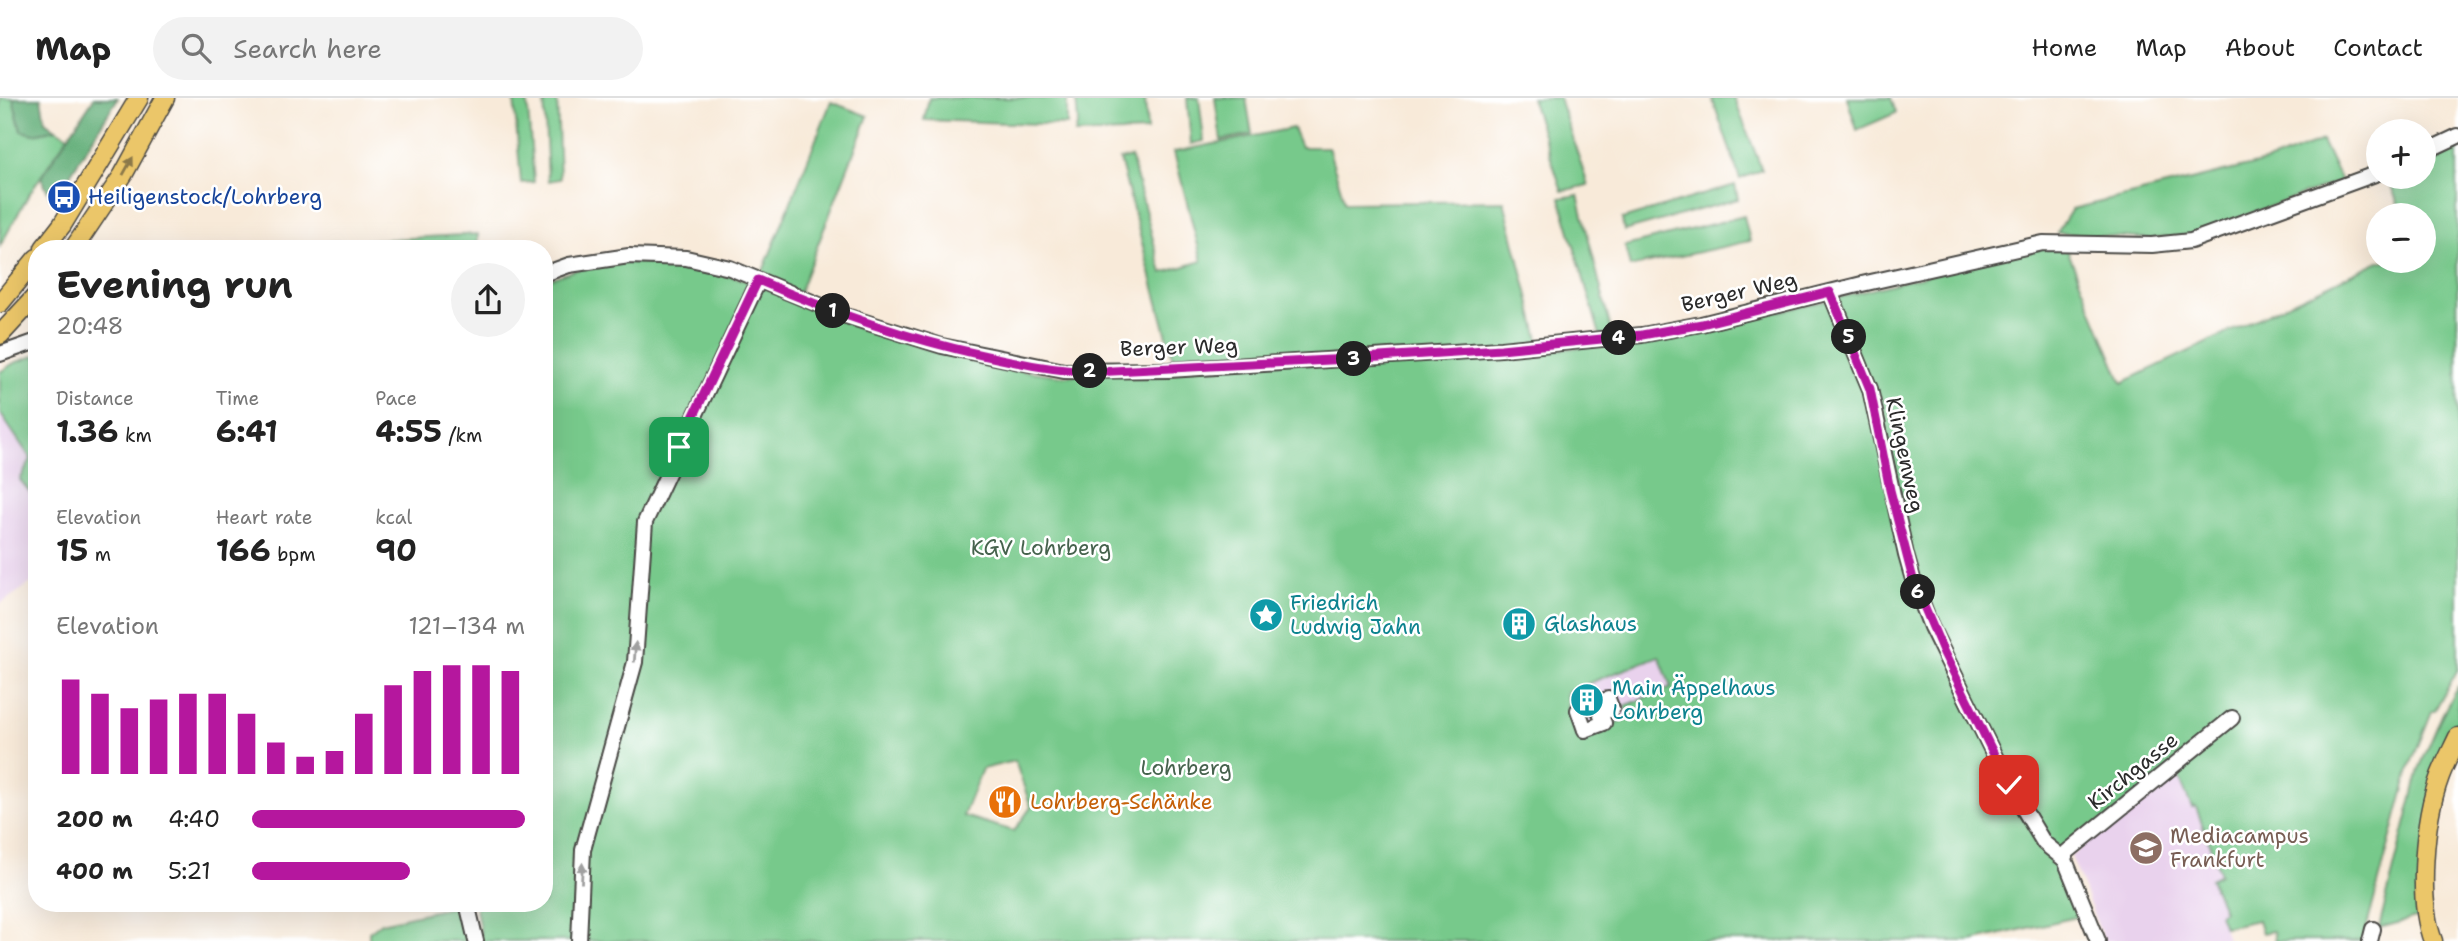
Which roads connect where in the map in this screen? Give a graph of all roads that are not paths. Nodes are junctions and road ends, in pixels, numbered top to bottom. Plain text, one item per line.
1 (139, 98) edge
2 (165, 98) edge
3 (2458, 136) edge
4 (2436, 146) edge
5 (2366, 177) edge
6 (50, 240) edge
7 (81, 240) edge
8 (28, 269) edge
9 (553, 271) edge
10 (758, 280) junction
11 (1830, 292) junction
12 (0, 303) edge
13 (28, 305) edge
14 (0, 335) edge
15 (28, 343) edge
16 (0, 354) edge
17 (2232, 718) dead end
18 (2458, 737) edge
19 (2065, 860) junction
20 (469, 912) edge
21 (476, 941) edge
22 (579, 941) edge
23 (2098, 941) edge
24 (2433, 941) edge

1 - 6 main road
7 -> 2 main road
3 - 4 street
5 - 11 street
8 - 12 main road
9 - 10 street, Berger Weg
10 - 11 street, Berger Weg
22 -> 10 street
11 - 19 street, Klingenweg
13 - 14 main road
15 - 16 street
17 - 19 street, Kirchgasse
18 - 24 main road
19 - 23 street, Klingenweg
20 - 21 street

